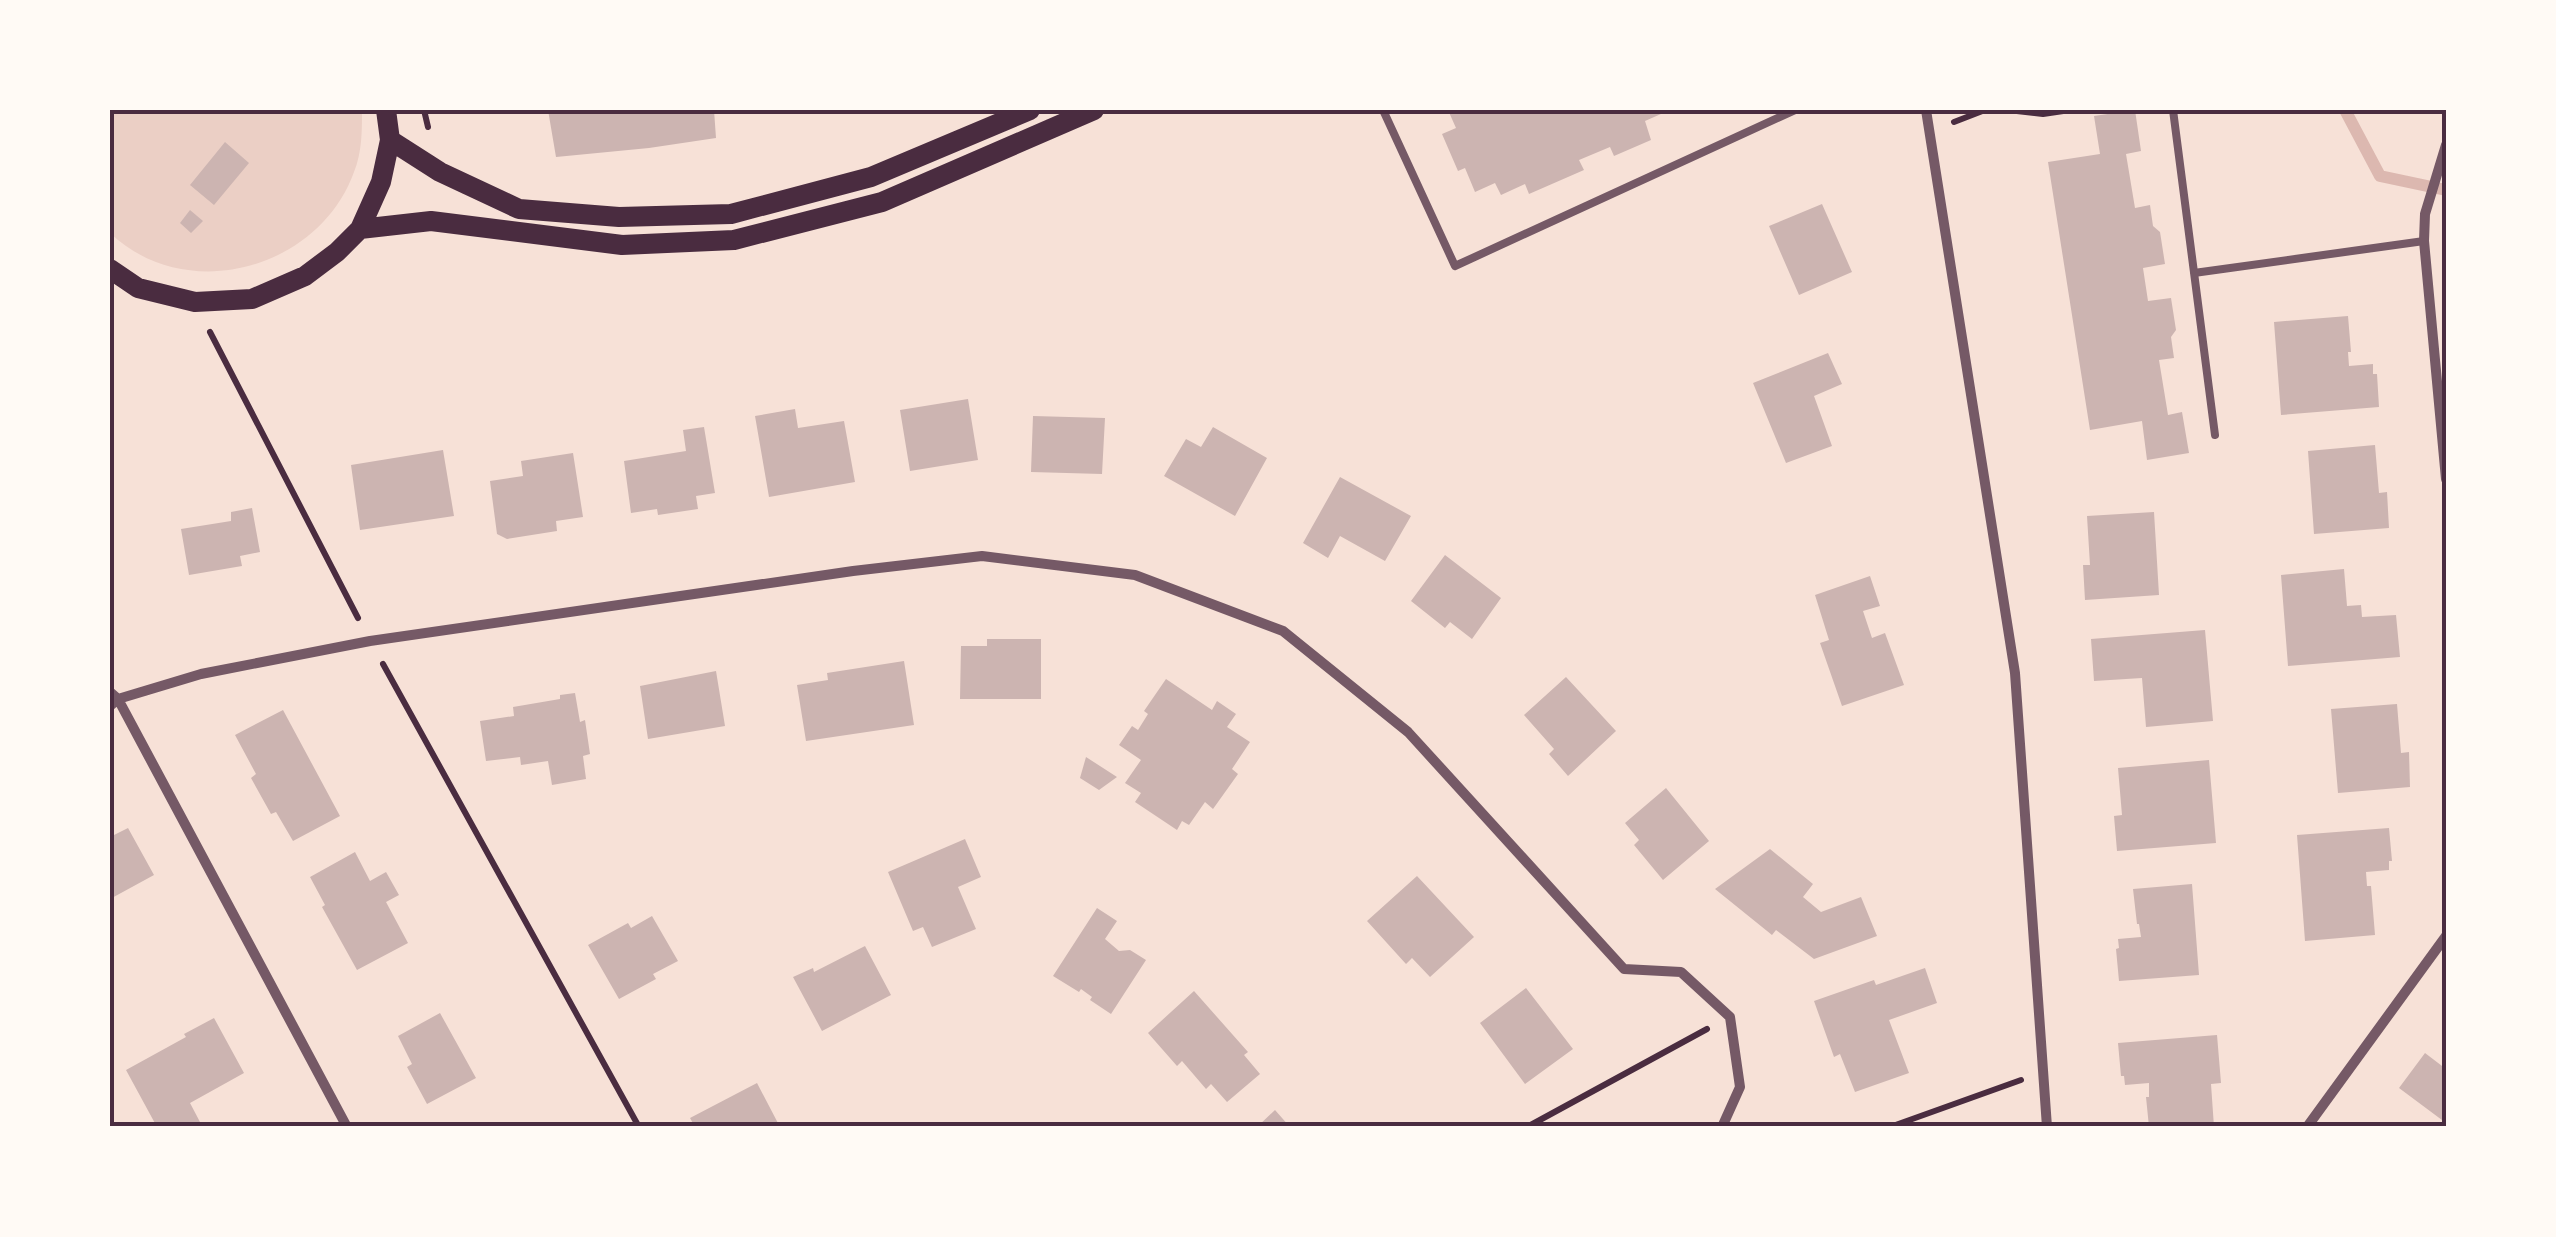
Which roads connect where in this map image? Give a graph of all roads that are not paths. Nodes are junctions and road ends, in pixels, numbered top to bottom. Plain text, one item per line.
1 (386, 110) edge
2 (1030, 110) edge
3 (1094, 110) edge
4 (1383, 110) edge
5 (1795, 110) edge
6 (1926, 110) edge
7 (2174, 110) edge
8 (390, 140) junction
9 (2446, 145) edge
10 (360, 229) junction
11 (2424, 241) junction
12 (110, 269) edge
13 (2194, 273) junction
14 (2214, 435) dead end
15 (2446, 479) edge
16 (113, 699) edge
17 (2446, 936) edge
18 (347, 1127) edge
19 (1722, 1127) edge
20 (2046, 1127) edge
21 (2306, 1127) edge

1 - 8 main road
2 - 8 main road
3 - 10 main road
4 - 5 lane
6 - 20 street
7 - 13 lane
8 - 10 main road
9 - 11 street
10 - 12 main road
11 - 13 lane
11 - 15 street
13 - 14 lane
16 - 18 street
16 - 19 street
17 - 21 street

